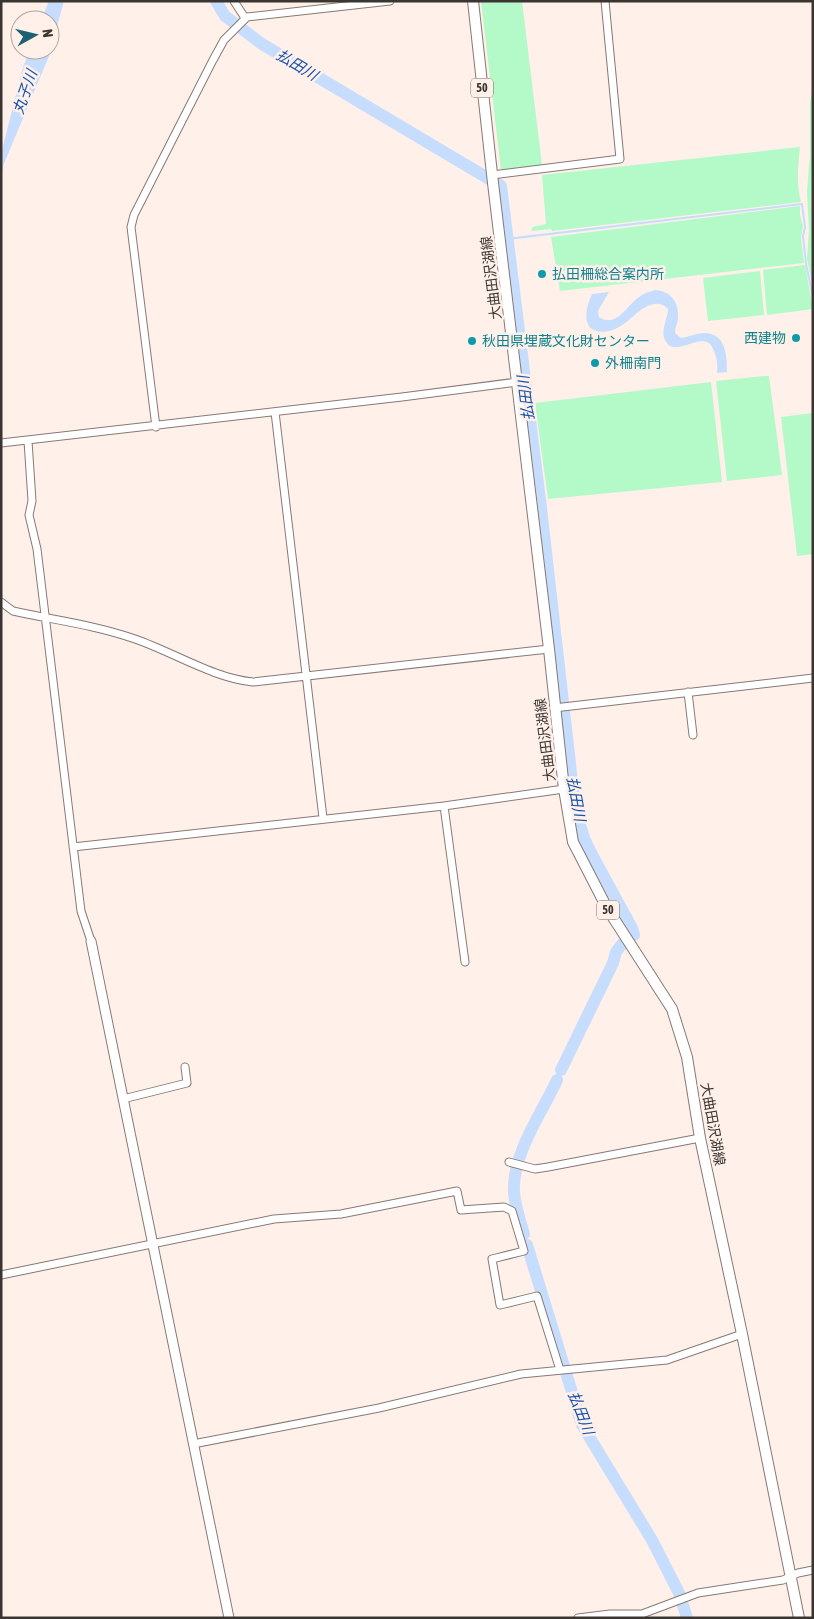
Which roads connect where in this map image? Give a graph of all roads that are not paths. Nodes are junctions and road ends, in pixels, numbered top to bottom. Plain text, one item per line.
1 (234, 1) edge
2 (390, 1) edge
3 (473, 1) edge
4 (605, 1) edge
5 (245, 18) junction
6 (492, 178) junction
7 (517, 382) junction
8 (275, 412) junction
9 (156, 427) junction
10 (28, 441) junction
11 (1, 443) edge
12 (1, 602) edge
13 (46, 619) junction
14 (549, 649) junction
15 (307, 677) junction
16 (813, 678) edge
17 (688, 692) junction
18 (555, 708) junction
19 (693, 735) dead end
20 (564, 789) junction
21 (444, 806) junction
22 (323, 818) junction
23 (73, 847) junction
24 (91, 940) joint
25 (465, 962) dead end
26 (185, 1067) dead end
27 (123, 1098) junction
28 (700, 1138) junction
29 (509, 1162) dead end
30 (152, 1243) junction
31 (1, 1275) edge
32 (742, 1334) junction
33 (560, 1370) junction
34 (194, 1444) junction
35 (813, 1570) edge
36 (791, 1577) junction
37 (229, 1618) edge
38 (578, 1618) edge
39 (799, 1618) edge

1 - 5 street
2 - 5 street
3 - 6 main road, 大曲田沢湖線 / 50
4 - 6 street
5 - 9 street
6 - 7 main road, 大曲田沢湖線 / 50
7 - 8 street
7 - 14 main road, 大曲田沢湖線 / 50
8 - 9 street
8 - 15 street
9 - 10 street
10 - 11 street
10 - 13 street
12 - 13 street
13 - 15 street
13 - 23 street
14 - 15 street
14 - 18 main road, 大曲田沢湖線 / 50
15 - 22 street
16 - 17 street
17 - 18 street
17 - 19 street
18 - 20 main road, 大曲田沢湖線 / 50
20 - 21 street
20 - 28 main road, 大曲田沢湖線 / 50
21 - 22 street
21 - 25 street
22 - 23 street
23 - 24 street
24 - 27 street
26 - 27 street
27 - 30 street
28 - 29 street
28 - 32 main road, 大曲田沢湖線 / 50
30 - 31 street
30 - 33 street
30 - 34 street
32 - 33 street
32 - 36 main road, 大曲田沢湖線 / 50
33 - 34 street
34 - 37 street
35 - 36 street
36 - 38 street
36 - 39 main road, 大曲田沢湖線 / 50

